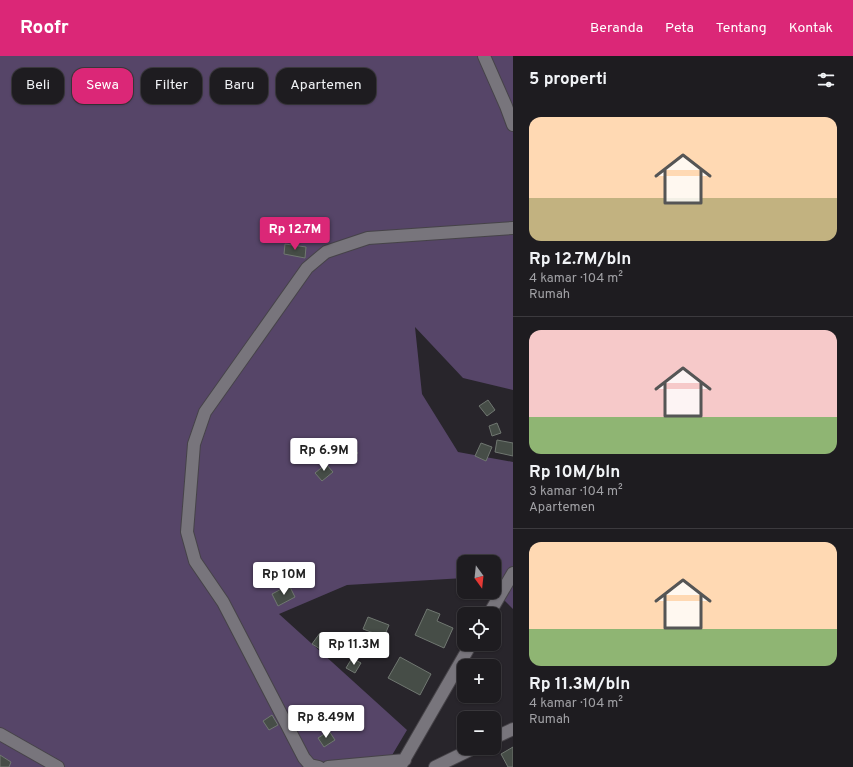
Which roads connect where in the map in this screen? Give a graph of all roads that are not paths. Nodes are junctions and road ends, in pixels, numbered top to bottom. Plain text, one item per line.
1 (484, 56) edge
2 (513, 125) edge
3 (513, 228) edge
4 (513, 573) edge
5 (493, 607) edge
6 (468, 651) edge
7 (513, 729) edge
8 (0, 734) edge
9 (501, 735) edge
10 (460, 755) edge
11 (402, 763) edge
12 (58, 767) edge
13 (319, 767) edge
14 (328, 767) edge
15 (436, 767) edge

1 - 2 street
3 - 13 street
4 - 5 street
6 - 11 street
7 - 9 street
8 - 12 street
10 - 15 street
11 - 14 street

